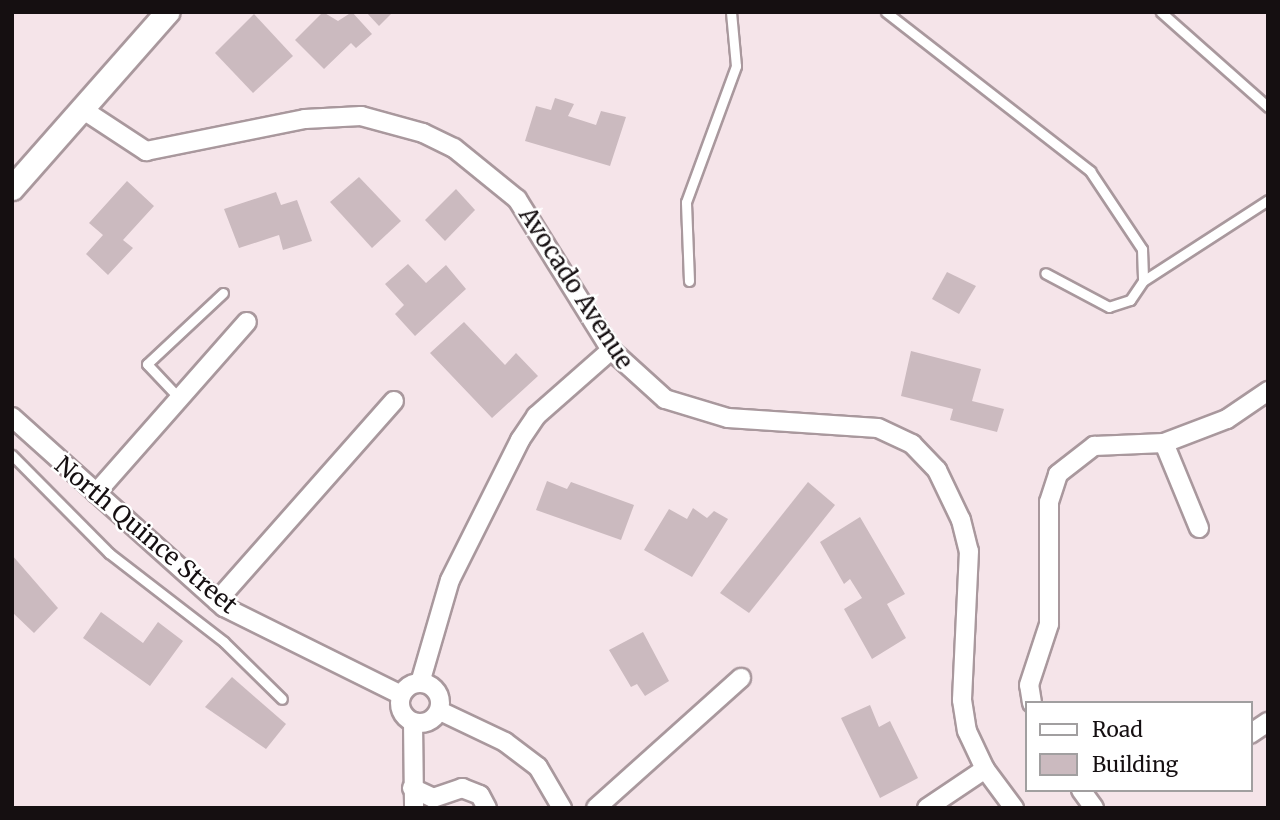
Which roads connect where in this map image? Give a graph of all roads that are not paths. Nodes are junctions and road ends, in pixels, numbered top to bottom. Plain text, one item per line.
1 (731, 12) edge
2 (886, 12) edge
3 (1161, 12) edge
4 (161, 14) edge
5 (1268, 107) edge
6 (82, 109) junction
7 (12, 188) edge
8 (1268, 200) edge
9 (1045, 273) dead end
10 (689, 281) dead end
11 (1143, 281) junction
12 (223, 293) dead end
13 (247, 322) dead end
14 (611, 350) junction
15 (1268, 391) edge
16 (180, 398) junction
17 (394, 401) dead end
18 (12, 416) edge
19 (1164, 443) junction
20 (12, 455) edge
21 (96, 494) junction
22 (1199, 528) dead end
23 (217, 601) junction
24 (741, 678) dead end
25 (420, 683) junction
26 (401, 695) junction
27 (282, 699) dead end
28 (1032, 701) edge
29 (440, 711) junction
30 (413, 722) junction
31 (1268, 722) edge
32 (1252, 733) edge
33 (985, 769) junction
34 (412, 788) junction
35 (1082, 792) edge
36 (414, 808) edge
37 (487, 808) edge
38 (562, 808) edge
39 (597, 808) edge
40 (927, 808) edge
41 (1014, 808) edge
42 (1094, 808) edge

1 - 10 lane
2 - 11 lane
3 - 5 lane
4 - 6 street
6 - 7 street
6 - 14 street, Avocado Avenue
8 - 11 lane
9 - 11 lane
12 - 16 lane
13 - 16 street
14 - 25 street
14 - 33 street, Avocado Avenue
15 - 19 street
16 - 21 street
17 - 23 street
18 - 21 street, North Quince Street
19 - 22 street
19 - 28 street
20 - 27 lane
21 - 23 street, North Quince Street
23 - 26 street, North Quince Street
24 - 39 street
25 - 26 street
25 - 29 street
26 - 30 street
29 - 30 street
29 - 38 street
30 - 34 street
31 - 32 street
33 - 40 street
33 - 41 street, Avocado Avenue
34 - 36 street
34 - 37 street
35 - 42 street

